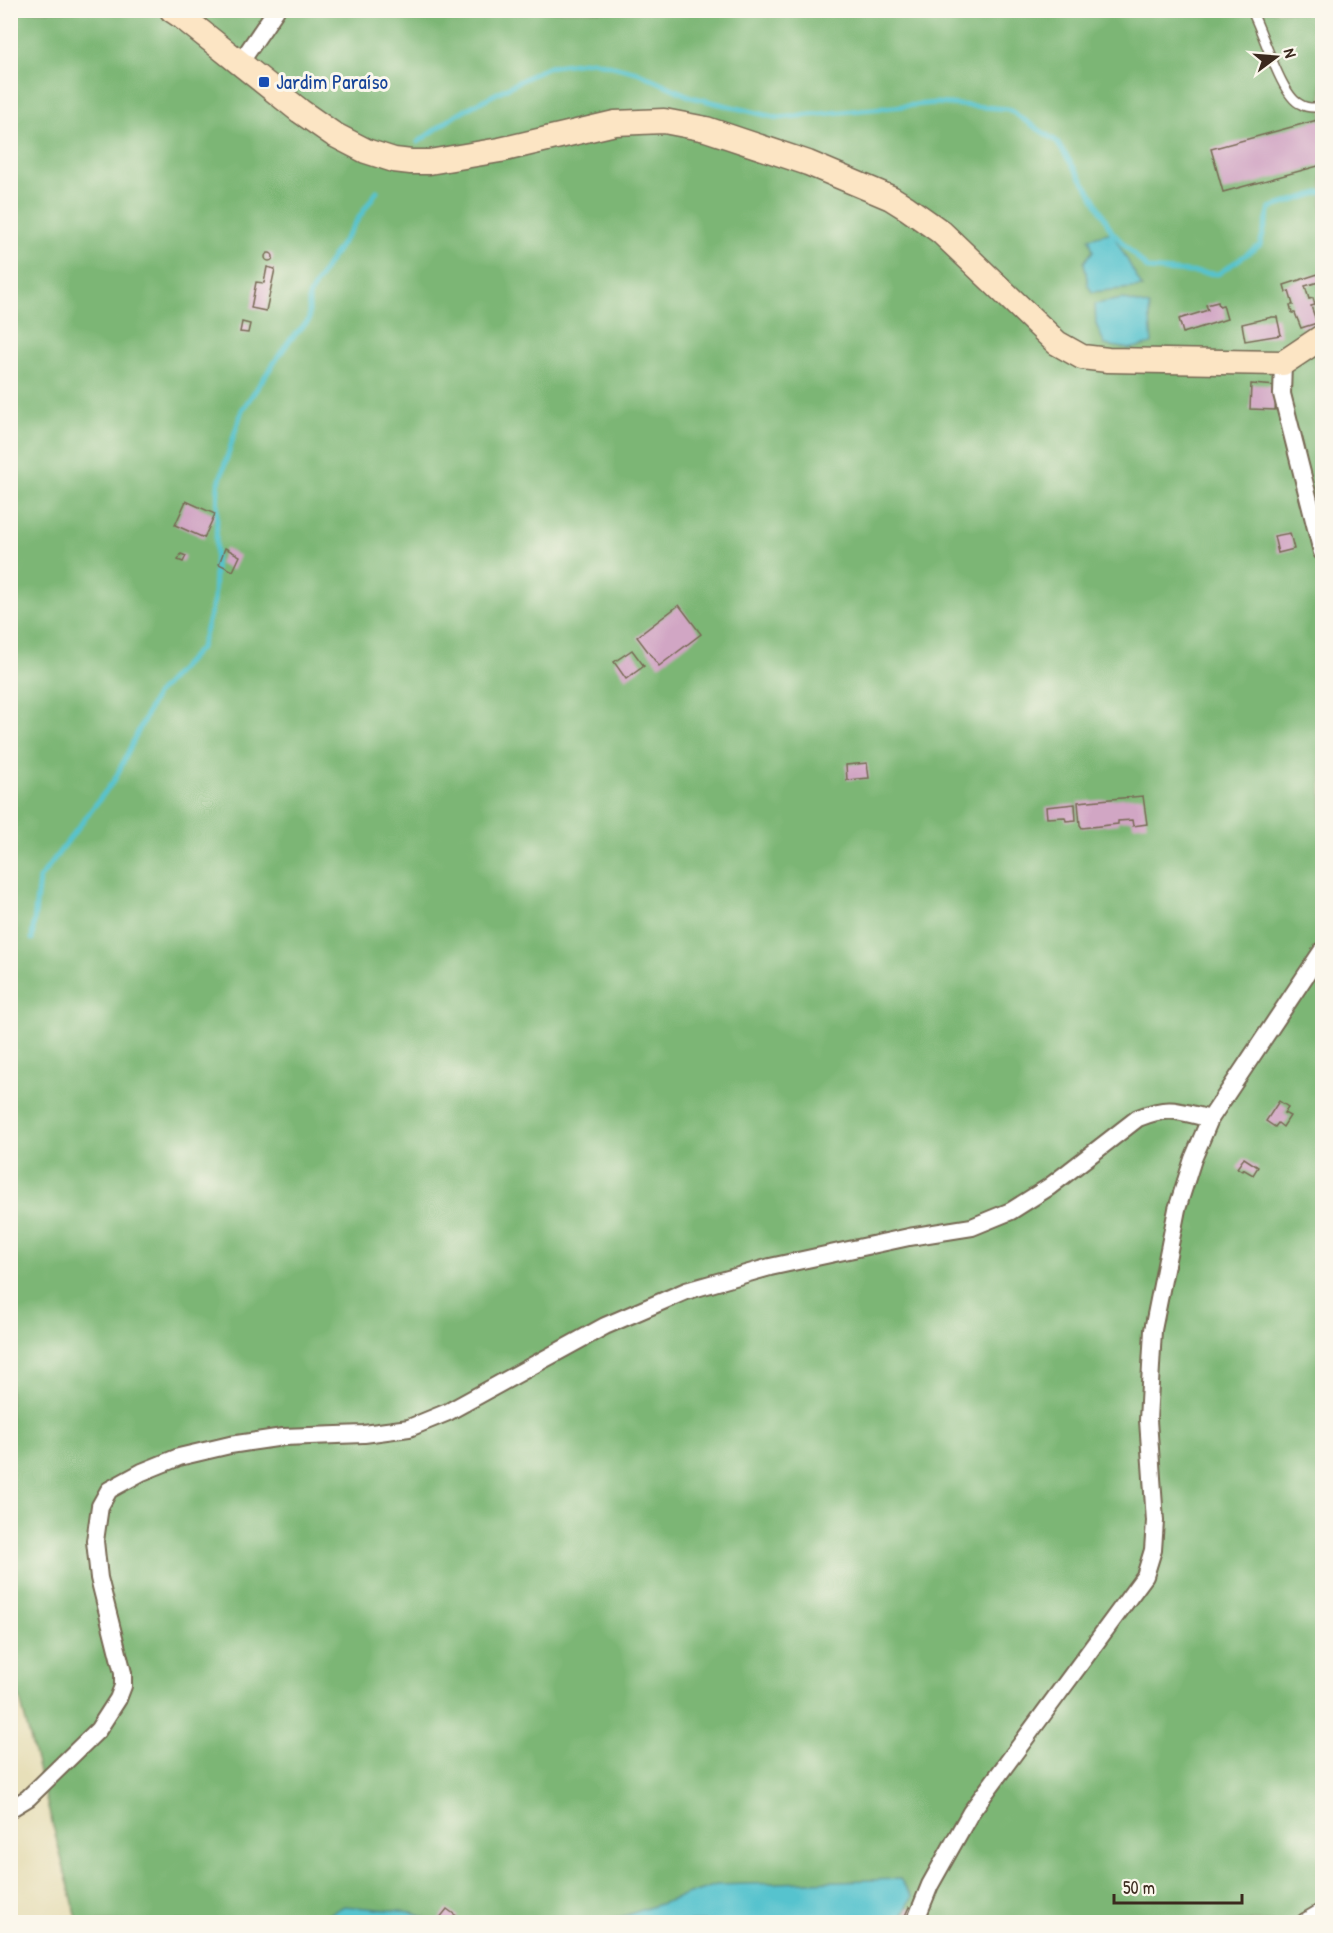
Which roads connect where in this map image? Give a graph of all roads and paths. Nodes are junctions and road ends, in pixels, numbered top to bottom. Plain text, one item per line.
1 (171, 10) edge
2 (276, 10) edge
3 (1251, 10) edge
4 (240, 63) junction
5 (1323, 107) edge
6 (1323, 336) edge
7 (1283, 363) junction
8 (1323, 552) edge
9 (1323, 951) edge
10 (1210, 1119) junction
11 (10, 1809) edge
12 (1323, 1912) edge
13 (915, 1923) edge
14 (1305, 1923) edge

1 - 4 main road
2 - 4 street
3 - 5 lane
4 - 7 main road
6 - 7 main road
7 - 8 street
9 - 10 street
10 - 11 street
10 - 13 street
12 - 14 street

